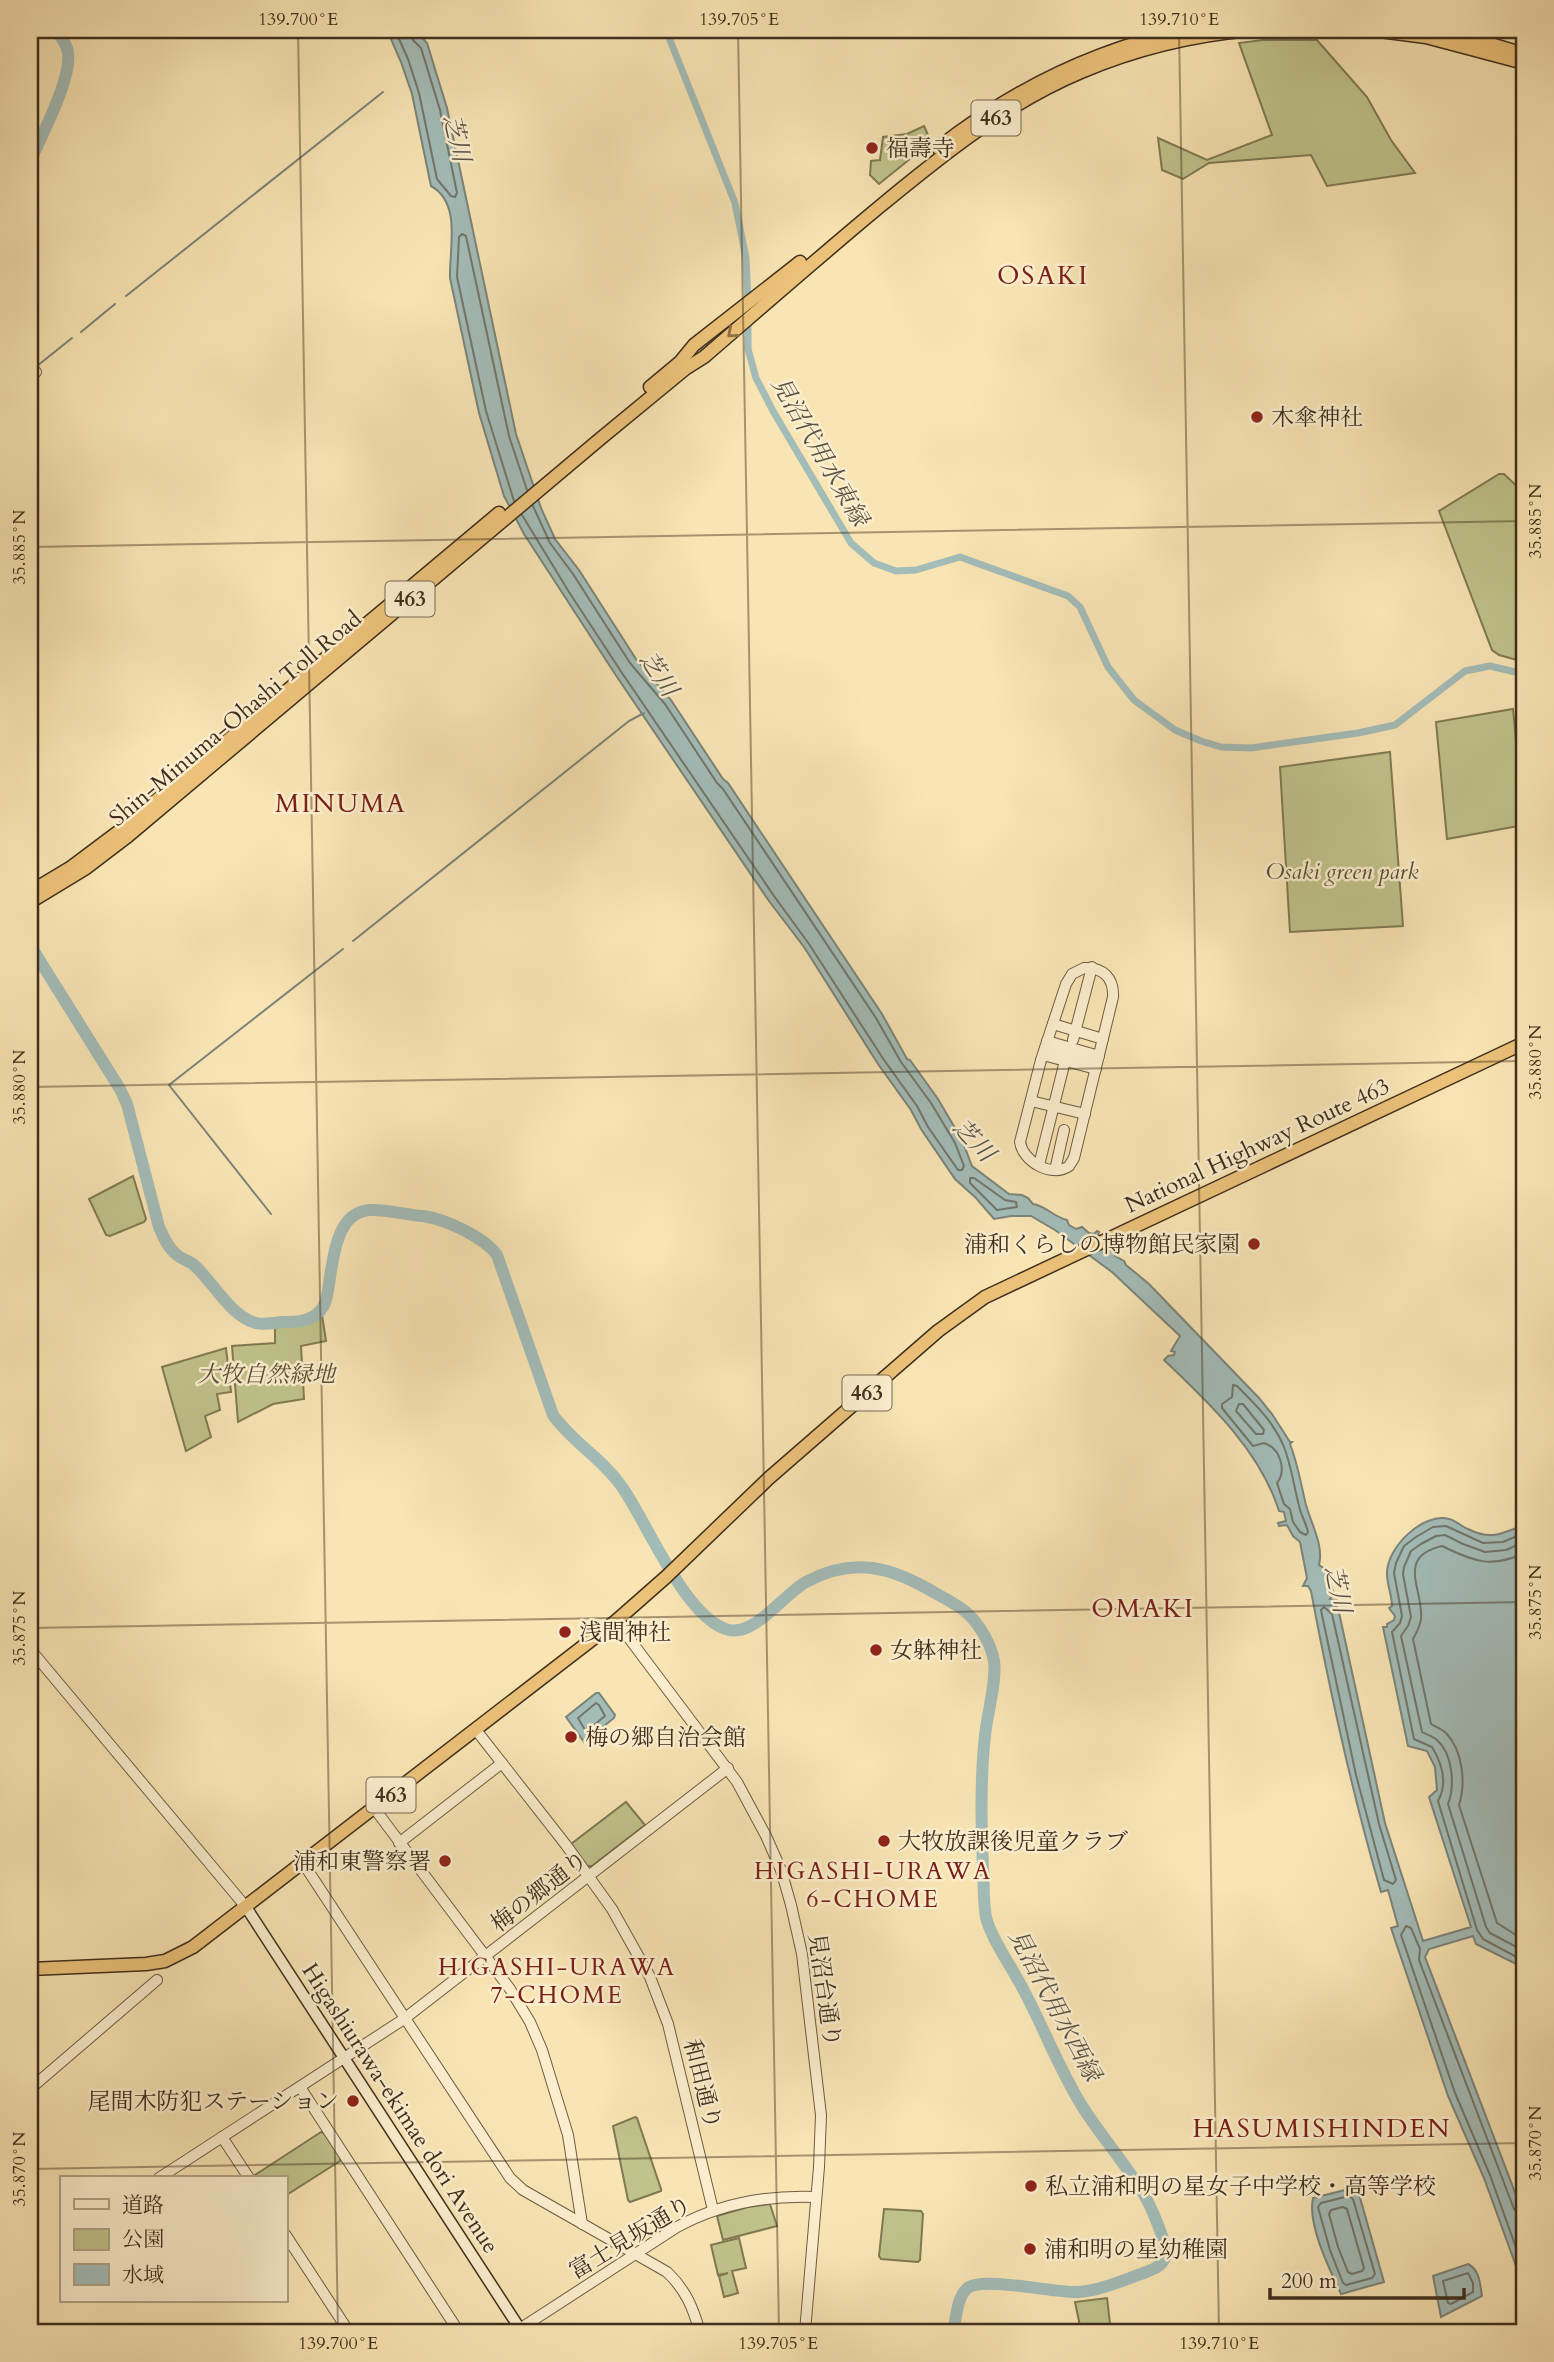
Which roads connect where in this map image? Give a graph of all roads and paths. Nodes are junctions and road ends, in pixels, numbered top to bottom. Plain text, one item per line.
1 (1185, 30) edge
2 (1251, 30) edge
3 (1372, 30) edge
4 (1434, 30) edge
5 (1524, 54) edge
6 (1524, 63) edge
7 (782, 282) junction
8 (30, 892) edge
9 (30, 902) edge
10 (1092, 967) junction
11 (1053, 1024) junction
12 (1075, 1036) junction
13 (1103, 1039) junction
14 (1524, 1042) edge
15 (1045, 1048) junction
16 (1065, 1061) junction
17 (1097, 1062) junction
18 (1031, 1101) junction
19 (1054, 1106) junction
20 (1084, 1114) junction
21 (1049, 1126) junction
22 (1065, 1130) junction
23 (1080, 1134) junction
24 (1039, 1165) junction
25 (1055, 1170) junction
26 (616, 1621) junction
27 (30, 1649) edge
28 (476, 1730) junction
29 (502, 1763) junction
30 (729, 1768) junction
31 (374, 1808) junction
32 (399, 1843) junction
33 (303, 1863) junction
34 (588, 1876) junction
35 (246, 1907) junction
36 (486, 1957) junction
37 (30, 1969) edge
38 (157, 1980) dead end
39 (404, 2019) junction
40 (344, 2058) junction
41 (300, 2087) junction
42 (30, 2089) edge
43 (222, 2137) junction
44 (162, 2176) edge
45 (248, 2176) edge
46 (816, 2197) junction
47 (713, 2210) junction
48 (582, 2224) junction
49 (287, 2237) edge
50 (635, 2254) junction
51 (519, 2331) edge
52 (349, 2332) edge
53 (459, 2332) edge
54 (700, 2332) edge
55 (805, 2332) edge

1 - 7 highway, 463
2 - 7 highway, 463
3 - 6 highway
4 - 5 highway
7 - 8 highway, Shin-Minuma-Ohashi Toll Road / 463
7 -> 9 highway, Shin-Minuma-Ohashi Toll Road / 463
10 - 11 street
10 - 12 street
10 - 13 street
11 - 12 street
11 - 15 street
12 - 13 street
13 - 17 street
14 - 26 highway, National Highway Route 463 / 463
15 - 16 street
15 - 17 street
15 - 18 street
16 - 17 street
16 - 19 street
17 - 20 street
18 - 19 street
18 - 24 street
19 - 20 street
19 - 21 street
20 - 23 street
21 - 22 street
21 - 24 street
22 - 23 street
22 - 25 street
23 - 25 street
24 - 25 street
26 - 28 highway, National Highway Route 463 / 463
26 - 30 street, 見沼台通り
27 - 35 street
28 - 29 street, 和田通り
28 - 31 highway, National Highway Route 463 / 463
29 - 32 street
29 - 34 street, 和田通り
30 - 34 street, 梅の郷通り
30 - 46 street, 見沼台通り
31 - 32 street
31 - 33 highway, National Highway Route 463 / 463
32 - 36 street
33 - 35 highway, National Highway Route 463 / 463
33 - 39 street
34 - 36 street, 梅の郷通り
34 - 47 street, 和田通り
35 - 37 highway, National Highway Route 463 / 463
35 - 40 main road, Higashiurawa-ekimae dori Avenue
36 - 39 street, 梅の郷通り
36 - 48 street
38 - 42 street
39 - 40 street, 梅の郷通り
39 - 48 street
40 - 41 street, 梅の郷通り
40 - 51 main road, Higashiurawa-ekimae dori Avenue
41 - 43 street, 梅の郷通り
41 - 53 street
43 - 44 street, 梅の郷通り
43 - 45 street
46 - 47 street, 富士見坂通り
46 - 55 street, 見沼台通り
47 - 50 street, 富士見坂通り
48 - 50 street
49 - 52 street
50 - 51 street, 富士見坂通り
50 - 54 street

